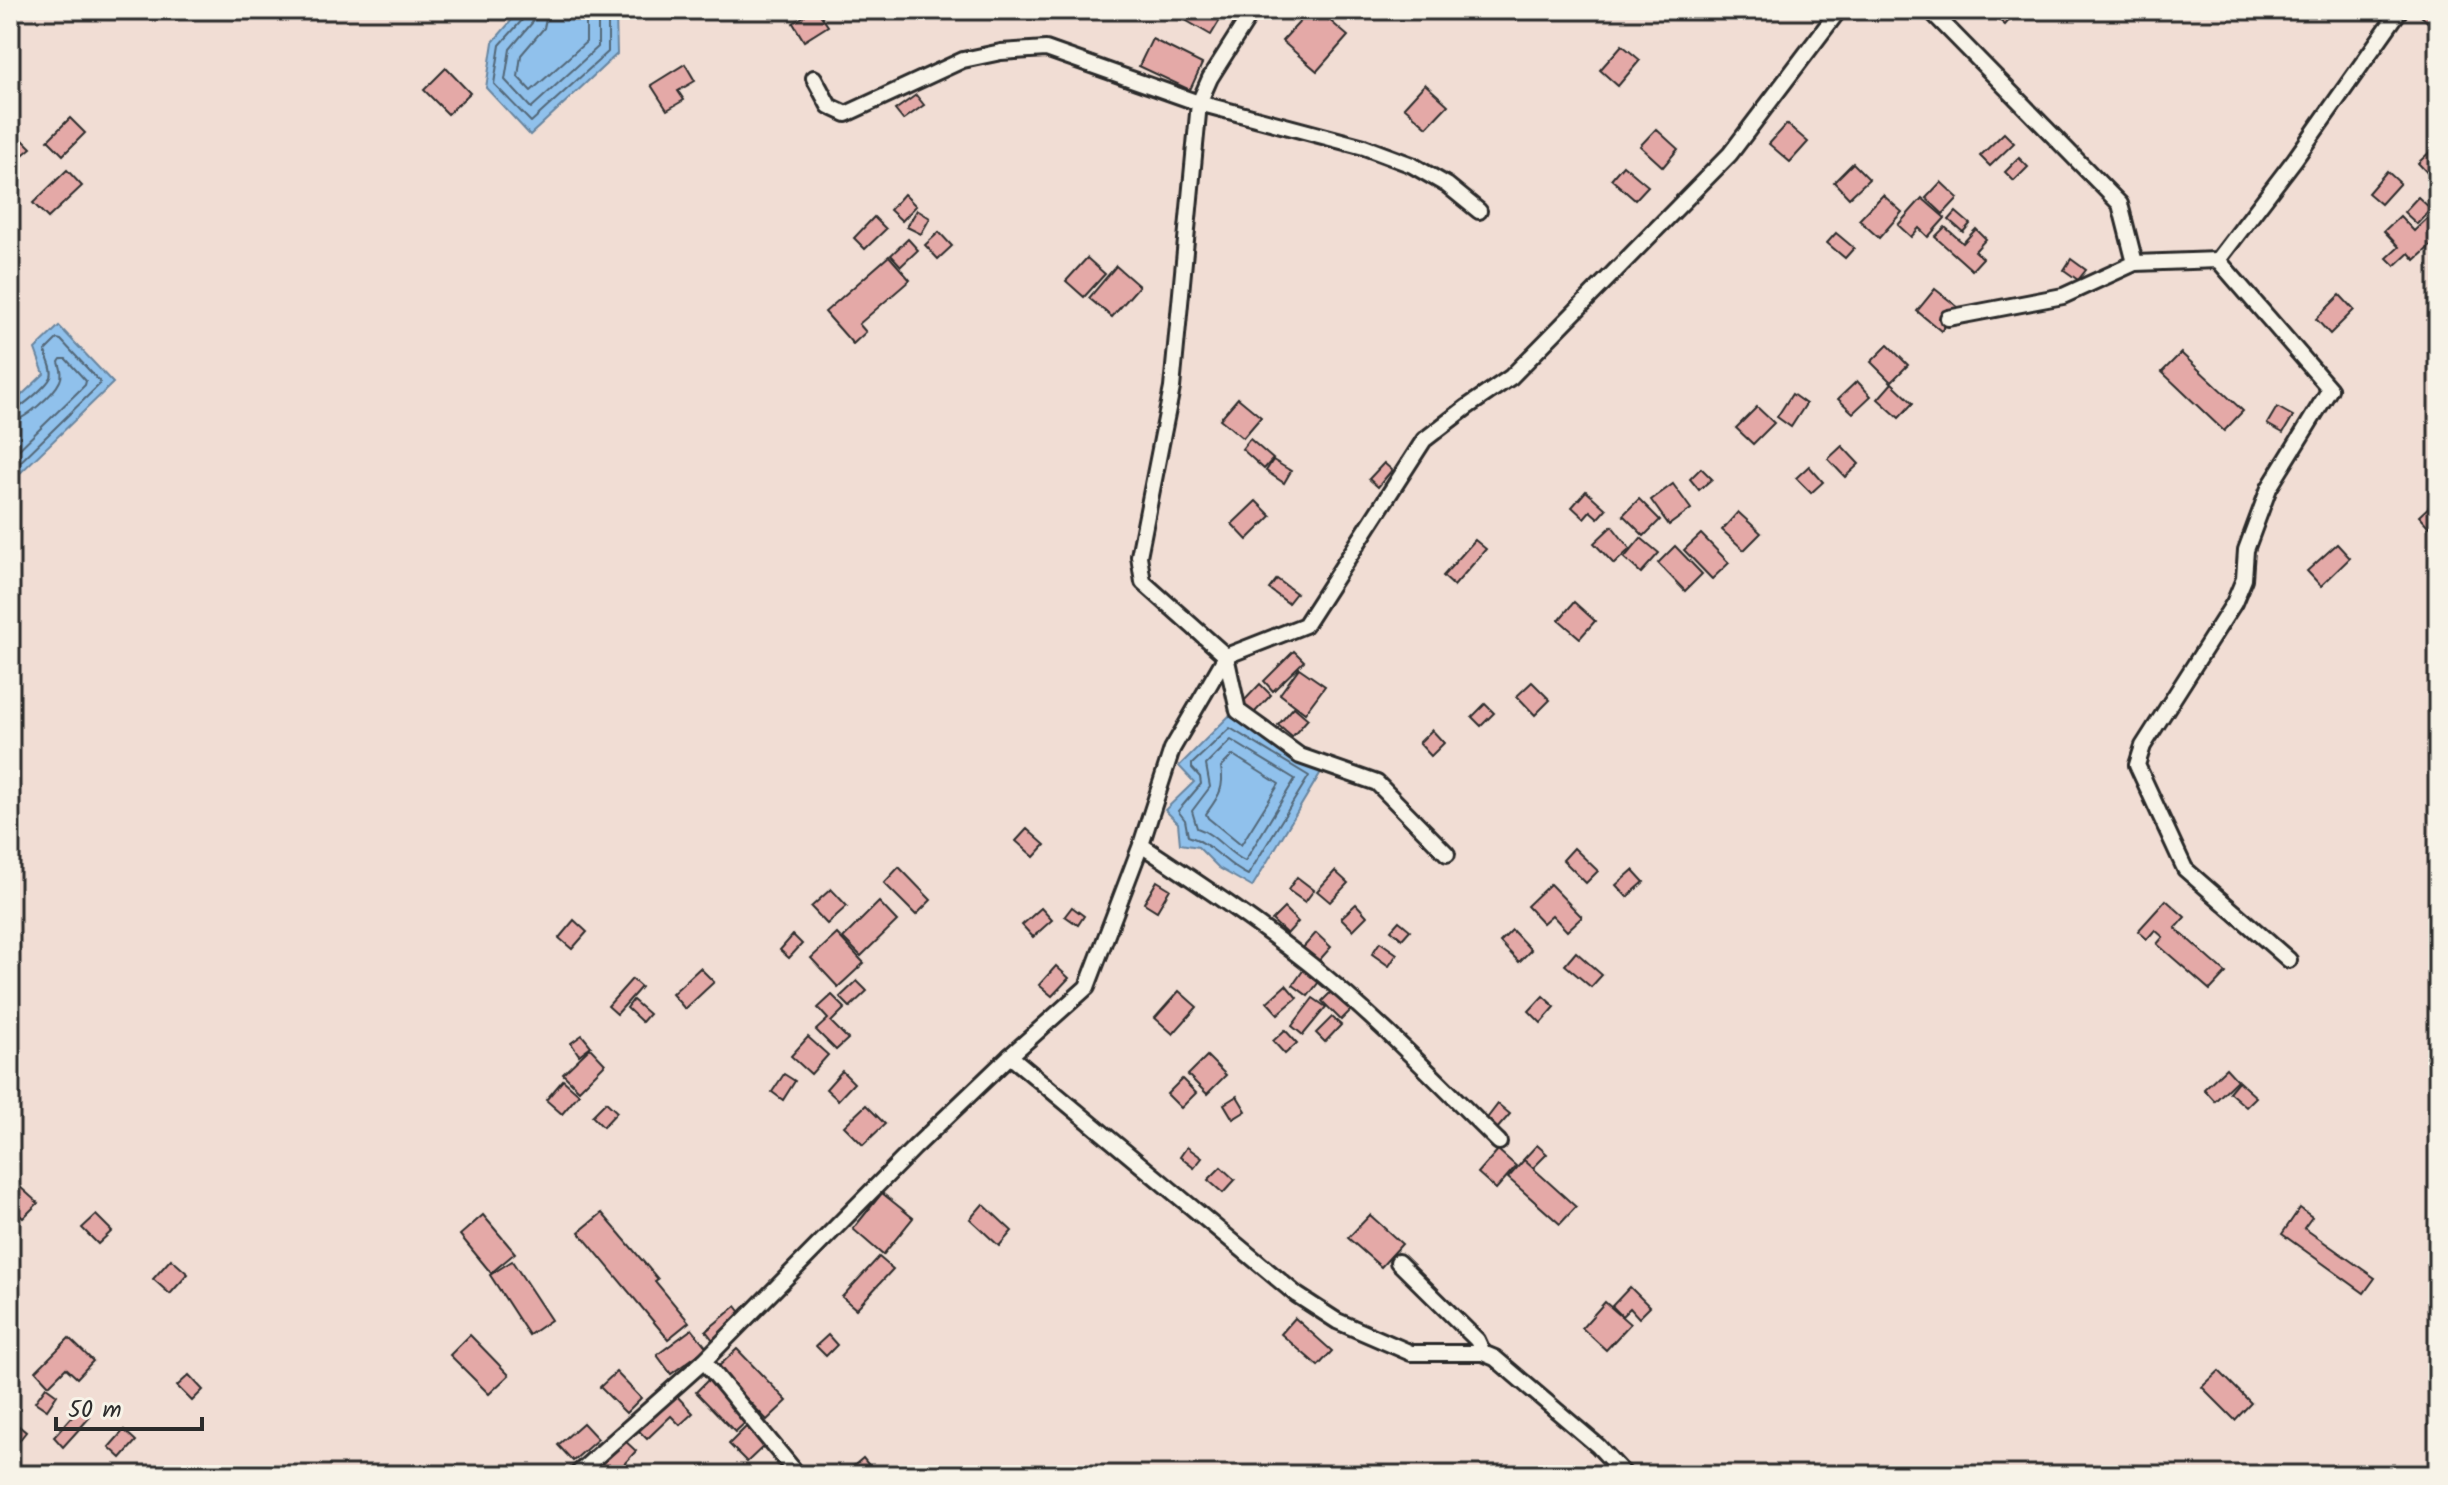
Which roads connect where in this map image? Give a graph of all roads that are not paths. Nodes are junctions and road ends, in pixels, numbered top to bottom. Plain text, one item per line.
1 (1253, 10) edge
2 (1839, 10) edge
3 (1930, 10) edge
4 (2400, 10) edge
5 (814, 78) dead end
6 (1199, 103) junction
7 (1479, 211) dead end
8 (2218, 260) junction
9 (2135, 263) junction
10 (1948, 318) dead end
11 (1226, 656) junction
12 (1141, 845) junction
13 (1447, 854) dead end
14 (2289, 960) dead end
15 (1010, 1056) junction
16 (1499, 1142) dead end
17 (1398, 1262) dead end
18 (1483, 1353) junction
19 (704, 1361) junction
20 (576, 1475) edge
21 (798, 1475) edge
22 (1625, 1475) edge

1 - 6 street
2 - 11 street
3 - 9 street
4 - 8 street
5 - 6 street
6 - 7 street
6 - 11 street
8 - 9 street
8 - 14 street
9 - 10 street
11 - 12 street
11 - 13 street
12 - 15 street
12 - 16 street
15 - 18 street
15 - 19 street
17 - 18 street
18 - 22 street
19 - 20 street
19 - 21 street

